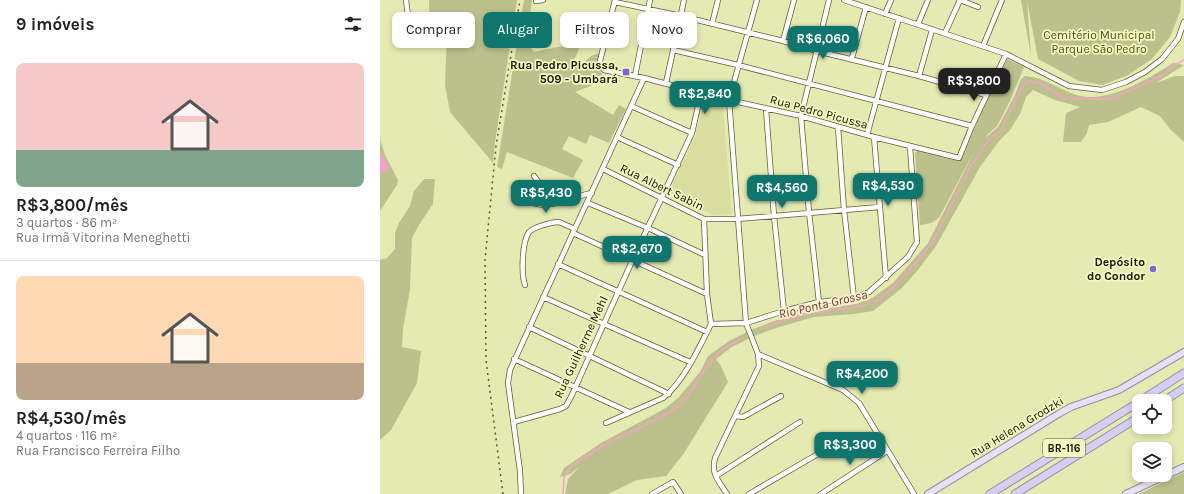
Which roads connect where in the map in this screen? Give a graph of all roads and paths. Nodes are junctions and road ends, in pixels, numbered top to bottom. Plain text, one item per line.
1 (406, 0) edge
2 (543, 0) edge
3 (650, 0) edge
4 (684, 0) edge
5 (718, 0) edge
6 (756, 0) edge
7 (794, 0) edge
8 (829, 0) edge
9 (844, 0) edge
10 (891, 0) edge
11 (928, 0) edge
12 (1002, 0) edge
13 (536, 1) dead end
14 (615, 1) edge
15 (852, 1) edge
16 (978, 7) dead end
17 (648, 8) junction
18 (866, 8) junction
19 (408, 12) edge
20 (664, 12) edge
21 (682, 12) edge
22 (885, 14) junction
23 (899, 18) junction
24 (697, 20) edge
25 (1184, 22) edge
26 (712, 24) junction
27 (918, 24) junction
28 (932, 30) junction
29 (747, 32) junction
30 (945, 33) junction
31 (783, 41) junction
32 (983, 46) junction
33 (673, 50) joint
34 (817, 51) junction
35 (1006, 54) junction
36 (852, 58) junction
37 (738, 64) junction
38 (886, 67) junction
39 (635, 76) junction
40 (919, 76) junction
41 (644, 78) junction
42 (666, 83) junction
43 (810, 84) junction
44 (702, 93) junction
45 (986, 95) junction
46 (729, 100) junction
47 (877, 101) junction
48 (631, 106) junction
49 (766, 109) junction
50 (801, 116) junction
51 (972, 126) junction
52 (838, 127) junction
53 (692, 133) junction
54 (867, 135) junction
55 (616, 137) junction
56 (874, 137) junction
57 (910, 146) junction
58 (678, 165) junction
59 (603, 169) junction
60 (534, 176) dead end
61 (515, 186) dead end
62 (592, 193) junction
63 (663, 198) junction
64 (588, 203) junction
65 (543, 205) junction
66 (880, 207) junction
67 (844, 210) junction
68 (809, 212) junction
69 (774, 216) junction
70 (704, 219) junction
71 (737, 219) junction
72 (648, 228) junction
73 (574, 231) junction
74 (705, 255) junction
75 (633, 259) junction
76 (558, 264) junction
77 (886, 278) junction
78 (525, 285) dead end
79 (618, 292) junction
80 (707, 294) junction
81 (543, 297) junction
82 (854, 298) junction
83 (819, 302) junction
84 (784, 311) junction
85 (711, 324) junction
86 (746, 324) junction
87 (603, 325) junction
88 (530, 327) junction
89 (707, 332) junction
90 (1184, 352) edge
91 (758, 354) junction
92 (590, 355) junction
93 (514, 358) junction
94 (690, 362) junction
95 (1184, 373) edge
96 (575, 388) junction
97 (1183, 389) edge
98 (669, 394) junction
99 (1151, 394) edge
100 (781, 396) dead end
101 (1172, 396) edge
102 (1132, 406) edge
103 (629, 412) junction
104 (736, 416) junction
105 (1132, 421) edge
106 (514, 422) junction
107 (606, 422) dead end
108 (800, 422) dead end
109 (823, 451) dead end
110 (887, 451) junction
111 (1184, 467) edge
112 (716, 476) junction
113 (521, 494) edge
114 (652, 494) edge
115 (681, 494) edge
116 (727, 494) edge
117 (749, 494) edge
118 (821, 494) edge
119 (914, 494) edge
120 (928, 494) edge
121 (990, 494) edge
122 (1015, 494) edge
123 (1126, 494) edge

1 - 19 street
2 - 13 street
3 - 17 street
4 - 21 street
5 - 26 street
6 - 29 street
7 - 31 street
8 - 34 street
9 - 15 street
10 - 22 street
11 - 27 street
12 - 32 street
14 - 17 street
14 - 39 street, Rua Pedro Picussa
15 - 18 street
16 - 30 street
17 - 20 street
17 - 39 street
18 - 22 street
18 - 36 street
22 - 23 street
23 - 27 street
23 - 38 street
24 - 26 street
25 - 35 street
26 - 29 street
27 - 28 street
28 - 30 street
28 - 40 street
29 - 31 street
29 - 37 street
30 - 32 street
31 - 34 street
32 - 35 street
33 - 37 street
33 - 42 street
34 - 36 street
34 - 43 street
35 - 45 street
36 - 38 street
37 - 43 street
37 - 46 street
38 - 40 street
38 - 47 street
39 - 41 street, Rua Pedro Picussa
40 - 45 street
41 - 42 street, Rua Pedro Picussa
41 - 48 street
42 - 44 street, Rua Pedro Picussa
43 - 47 street
43 - 50 street
44 - 46 street, Rua Pedro Picussa
44 - 53 street, Rua Guilherme Mehl
45 - 51 street
46 - 49 street, Rua Pedro Picussa
46 - 71 street
47 - 51 street
47 - 54 street
48 - 53 street
48 - 55 street
49 - 50 street, Rua Pedro Picussa
49 - 69 street
50 - 52 street, Rua Pedro Picussa
50 - 68 street
51 - 57 street, Rua Pedro Picussa
52 - 54 street, Rua Pedro Picussa
52 - 67 street
53 - 58 street, Rua Guilherme Mehl
54 - 56 street, Rua Pedro Picussa
55 - 58 street
55 - 59 street
56 - 57 street, Rua Pedro Picussa
56 - 66 street
57 - 77 street
58 - 63 street, Rua Guilherme Mehl
59 - 62 street
59 - 63 street, Rua Albert Sabin
60 - 65 street
61 - 65 street
62 - 64 street
62 - 65 street
63 - 70 street, Rua Albert Sabin
63 - 72 street, Rua Guilherme Mehl
64 - 72 street
64 - 73 street
66 - 67 street, Rua Albert Sabin
66 - 77 street
67 - 68 street, Rua Albert Sabin
67 - 82 street
68 - 69 street, Rua Albert Sabin
68 - 83 street
69 - 71 street, Rua Albert Sabin
69 - 84 street
70 - 71 street, Rua Albert Sabin
70 - 74 street
71 - 86 street
72 - 74 street
72 - 75 street, Rua Guilherme Mehl
73 - 75 street
73 - 76 street
73 - 78 street
74 - 80 street
75 - 79 street, Rua Guilherme Mehl
75 - 80 street
76 - 79 street
76 - 81 street
77 - 82 street
79 - 87 street, Rua Guilherme Mehl
79 - 89 street
80 - 85 street
81 - 87 street
81 - 88 street
82 - 83 street
83 - 84 street
84 - 86 street
85 - 86 street
85 - 89 street
86 - 91 street
87 - 92 street, Rua Guilherme Mehl
87 - 94 street
88 - 92 street
88 - 93 street
89 - 94 street
90 - 120 main road, Rua Helena Grodzki
91 - 104 street
91 - 110 street
92 - 96 street, Rua Guilherme Mehl
92 - 98 street
93 - 96 street
93 - 106 street
94 - 98 street
95 - 99 highway, BR-116
96 - 103 street
96 - 106 street, Rua Guilherme Mehl
97 - 101 highway
98 - 103 street
100 - 104 street
102 - 121 highway, BR-116
103 - 107 street
104 - 112 street
105 - 122 highway, BR-116
106 - 113 street
108 - 112 street
109 - 117 street
110 - 118 street
110 - 119 street
111 - 123 main road
112 - 116 street
114 - 115 street

